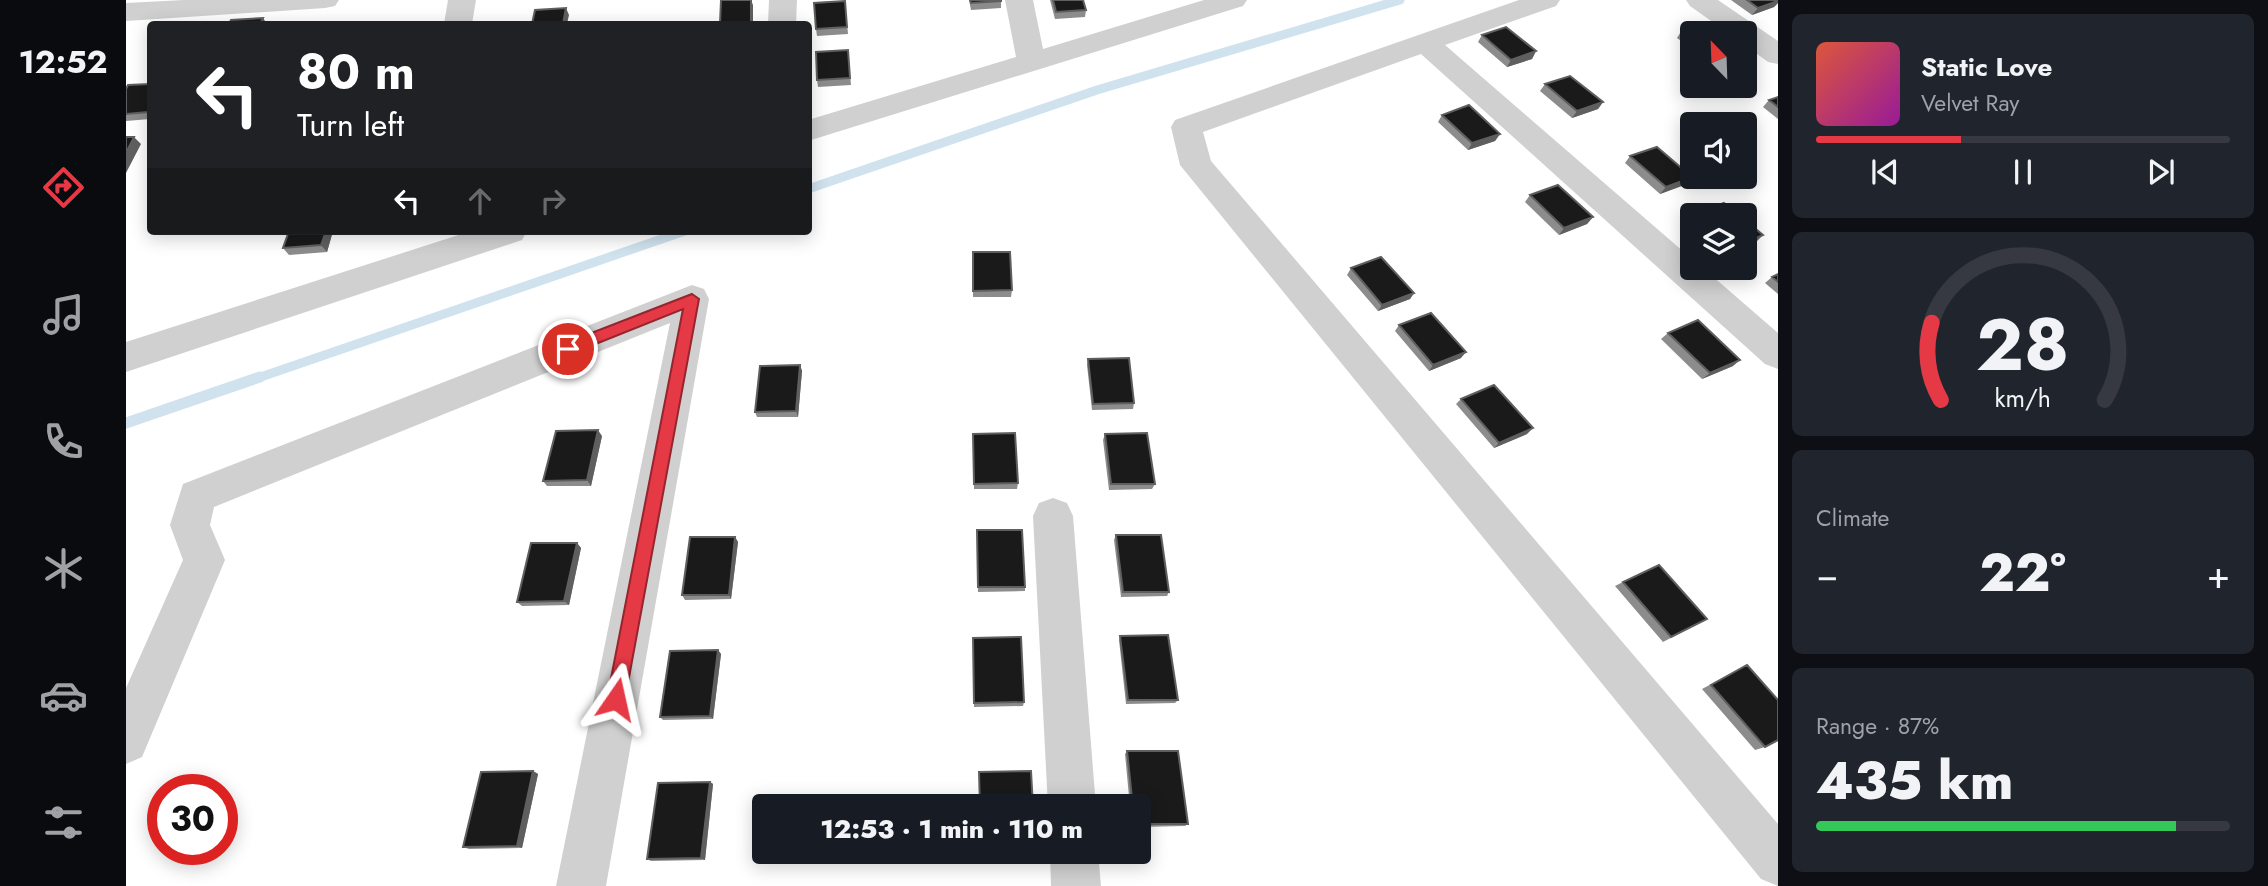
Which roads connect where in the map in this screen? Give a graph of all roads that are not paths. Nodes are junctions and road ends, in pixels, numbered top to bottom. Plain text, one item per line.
1 (325, 0) edge
2 (462, 0) edge
3 (783, 0) edge
4 (1019, 0) edge
5 (1233, 0) edge
6 (1546, 0) edge
7 (1700, 0) edge
8 (140, 7) edge
9 (458, 21) edge
10 (782, 21) edge
11 (126, 40) edge
12 (1424, 41) junction
13 (1778, 55) edge
14 (1032, 64) junction
15 (812, 130) edge
16 (486, 235) edge
17 (421, 246) edge
18 (1778, 354) edge
19 (126, 357) edge
20 (1053, 516) dead end
21 (126, 741) edge
22 (1071, 794) edge
23 (1778, 862) edge
24 (1075, 864) edge
25 (581, 886) edge
26 (1076, 886) edge

1 - 8 street
2 - 9 street
3 - 10 street
4 - 14 street
5 - 14 street
6 - 12 street
7 - 13 street
8 - 11 street
12 - 18 street
12 - 23 street
14 - 15 street
16 - 17 street
17 - 19 street
20 - 22 street
21 - 25 street
24 - 26 street

